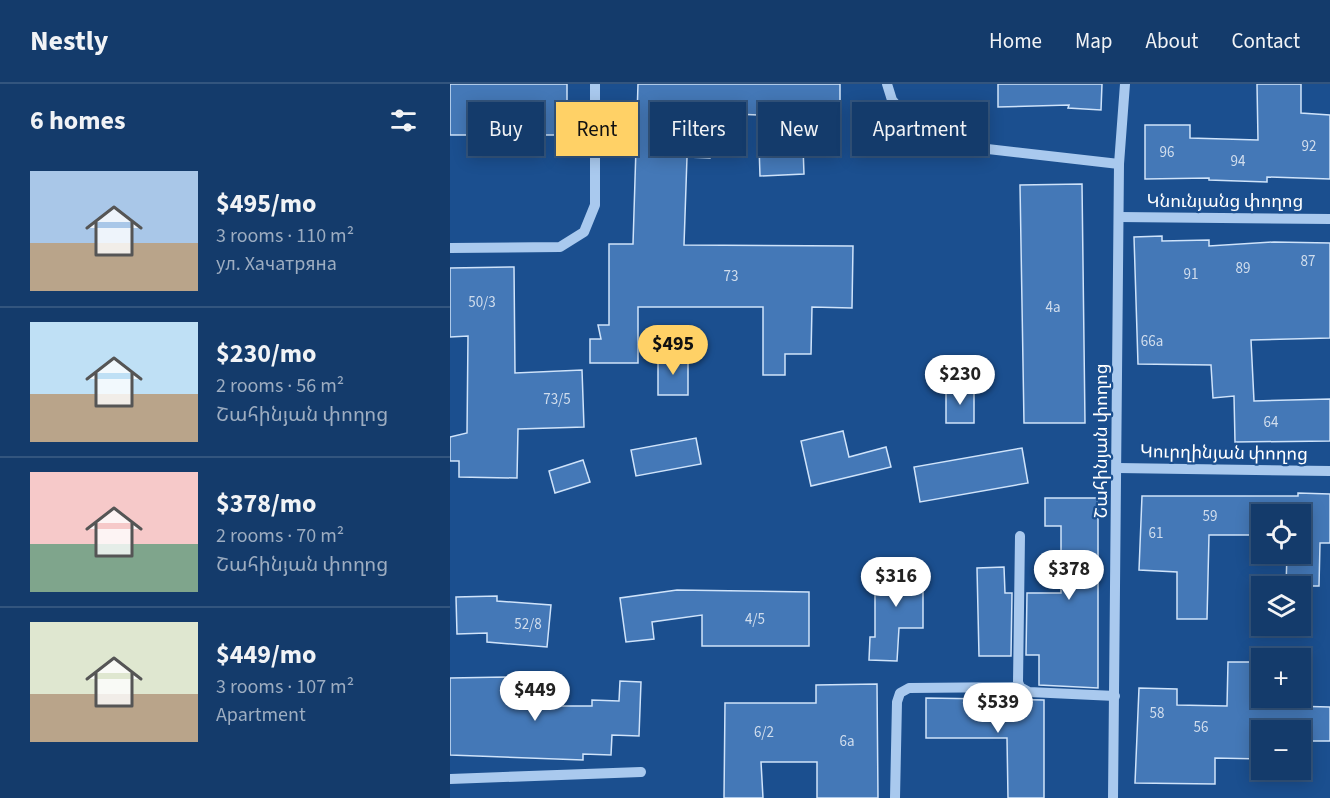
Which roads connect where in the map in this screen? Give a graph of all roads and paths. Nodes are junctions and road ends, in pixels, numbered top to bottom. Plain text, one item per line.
1 (595, 84) edge
2 (887, 84) edge
3 (1125, 84) edge
4 (1119, 164) junction
5 (1119, 217) junction
6 (1330, 219) edge
7 (450, 248) edge
8 (1118, 468) junction
9 (1330, 471) edge
10 (1020, 536) dead end
11 (1020, 687) junction
12 (1114, 696) junction
13 (641, 772) dead end
14 (450, 779) edge
15 (895, 798) edge
16 (1113, 798) edge

1 - 7 street
2 - 4 street
3 - 4 street, Շահինյան փողոց
4 - 5 street, Շահինյան փողոց
5 - 6 street, Կնունյանց փողոց
5 - 8 street, Շահինյան փողոց
8 - 9 street, Կուրղինյան փողոց
8 - 12 street, Շահինյան փողոց
10 - 11 street
11 - 12 street
11 - 15 street
12 - 16 street, Շահինյան փողոց
13 - 14 street

